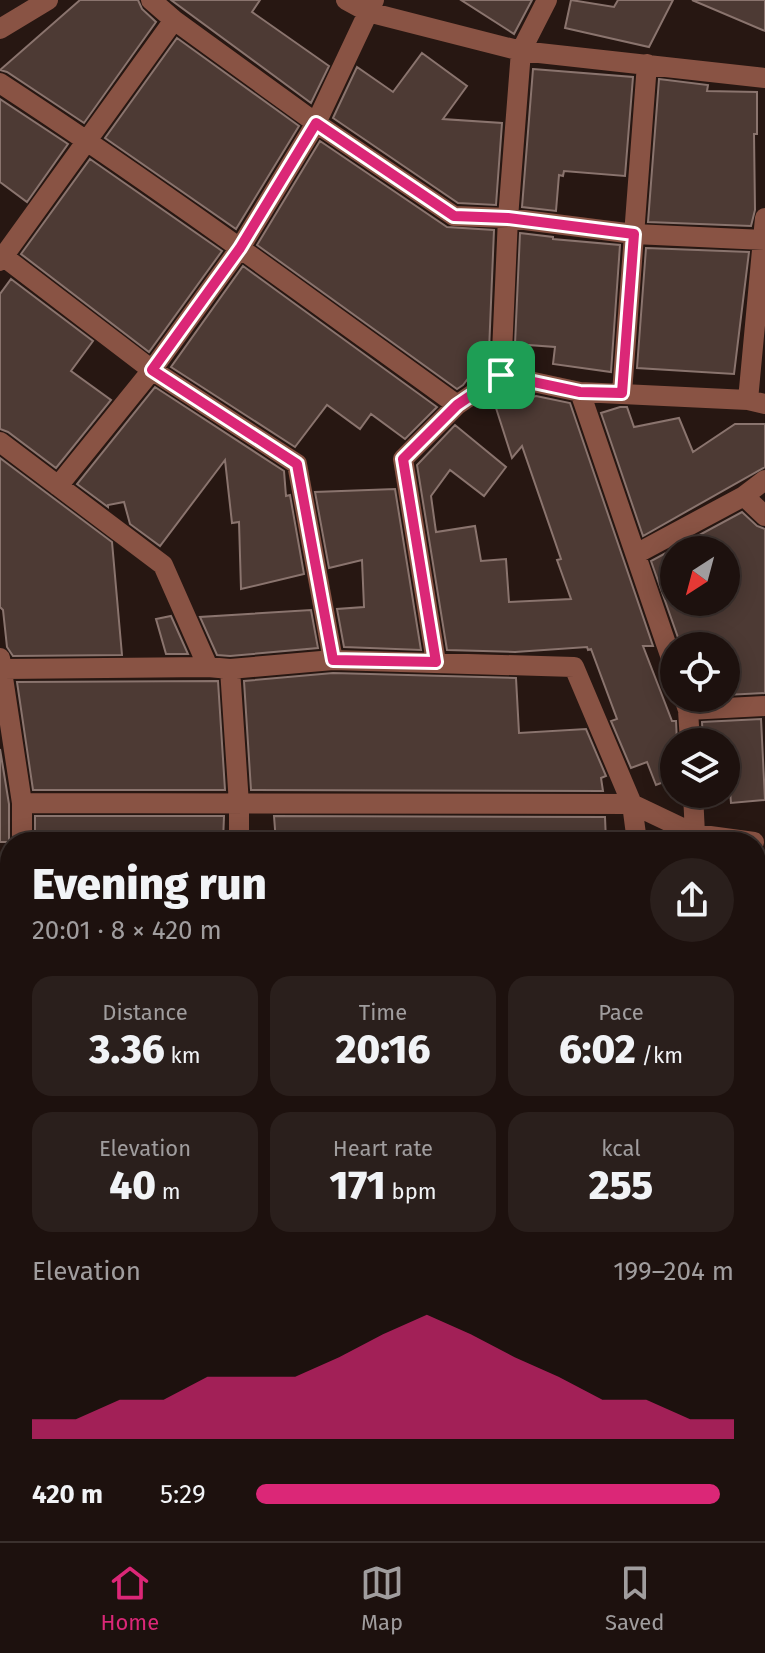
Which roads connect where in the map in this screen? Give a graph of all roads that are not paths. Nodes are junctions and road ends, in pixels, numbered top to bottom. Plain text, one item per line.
1 (48, 0) edge
2 (151, 0) edge
3 (346, 0) edge
4 (547, 0) edge
5 (371, 6) edge
6 (174, 20) junction
7 (0, 29) edge
8 (521, 51) junction
9 (647, 64) junction
10 (765, 78) edge
11 (0, 83) edge
12 (316, 123) junction
13 (86, 139) junction
14 (508, 218) junction
15 (765, 218) edge
16 (634, 234) junction
17 (764, 240) edge
18 (240, 248) junction
19 (1, 257) edge
20 (152, 370) junction
21 (501, 375) junction
22 (580, 392) junction
23 (622, 393) junction
24 (756, 402) edge
25 (457, 405) junction
26 (0, 442) edge
27 (765, 480) edge
28 (58, 486) junction
29 (744, 496) junction
30 (765, 516) edge
31 (636, 554) junction
32 (662, 632) edge
33 (333, 660) junction
34 (436, 662) junction
35 (2, 664) edge
36 (208, 667) junction
37 (230, 669) junction
38 (740, 705) edge
39 (765, 706) edge
40 (4, 716) edge
41 (22, 803) junction
42 (239, 804) junction
43 (632, 804) junction
44 (694, 808) edge
45 (22, 832) edge
46 (239, 832) edge
47 (636, 832) edge
48 (691, 832) edge
49 (695, 832) edge

1 - 7 street
2 - 6 street
3 - 5 street
4 - 8 street
5 - 8 street
5 - 12 street
6 - 12 street
6 - 13 street
8 - 9 street
8 - 14 street
9 - 10 street
9 - 16 street
11 - 13 street
12 - 14 street
12 - 18 street
13 - 18 street
13 - 19 street
14 - 16 street
14 - 21 street
15 - 17 street
16 - 17 street
16 - 23 street
17 - 24 street
18 - 20 street
18 - 25 street
19 - 20 street
20 - 28 street
20 - 33 street
21 - 22 street
21 - 25 street
22 - 23 street
22 - 31 street
23 - 24 street
25 - 34 street
26 - 28 street
27 - 29 street
28 - 36 street
29 - 30 street
29 - 31 street
31 - 32 street
33 - 34 street
33 - 37 street
34 - 43 street
35 - 36 street
35 - 40 street
36 - 37 street
37 - 42 street
38 - 39 street
40 - 41 street
41 - 42 street
41 - 45 street
42 - 43 street
42 - 46 street
43 - 47 street
43 - 48 street
44 - 49 street

